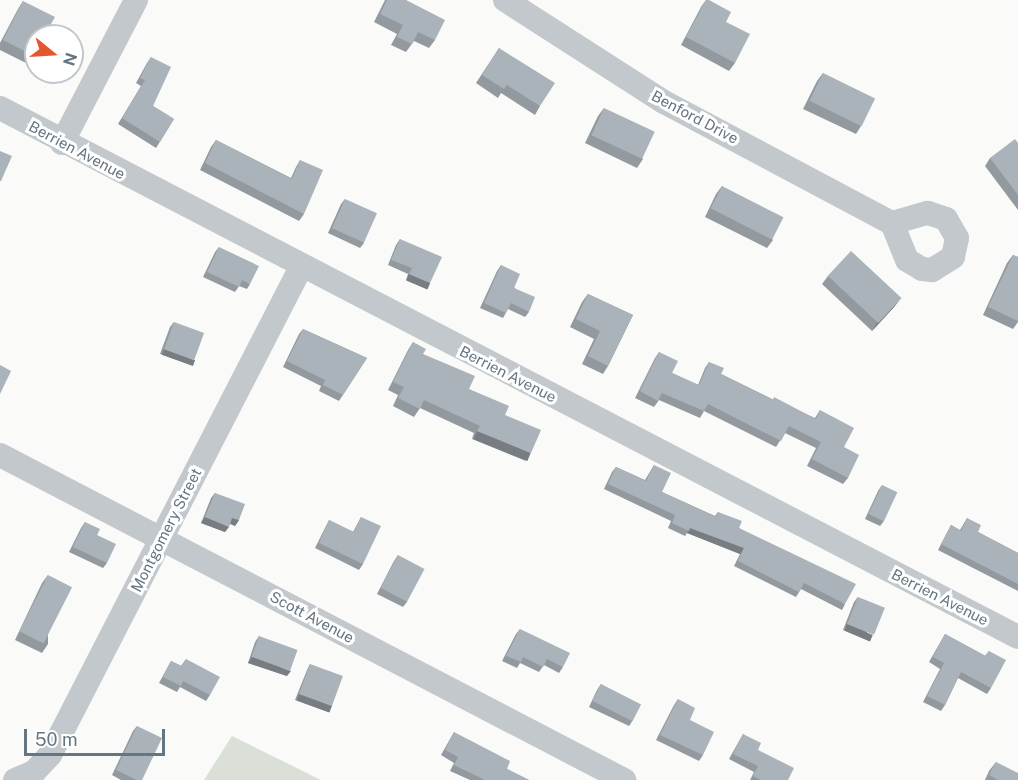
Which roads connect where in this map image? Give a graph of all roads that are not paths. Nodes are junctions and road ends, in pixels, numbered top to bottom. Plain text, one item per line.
1 (136, 0) edge
2 (505, 0) edge
3 (0, 108) edge
4 (62, 143) junction
5 (892, 223) dead end
6 (301, 267) junction
7 (0, 455) edge
8 (161, 539) junction
9 (1018, 637) edge
10 (15, 780) edge
11 (624, 780) edge

1 - 4 street
2 - 5 street, Benford Drive
3 - 4 street, Berrien Avenue
4 - 6 street, Berrien Avenue
6 - 8 street, Montgomery Street
6 - 9 street, Berrien Avenue
7 - 8 street, Scott Avenue
8 - 10 street, Montgomery Street
8 - 11 street, Scott Avenue

